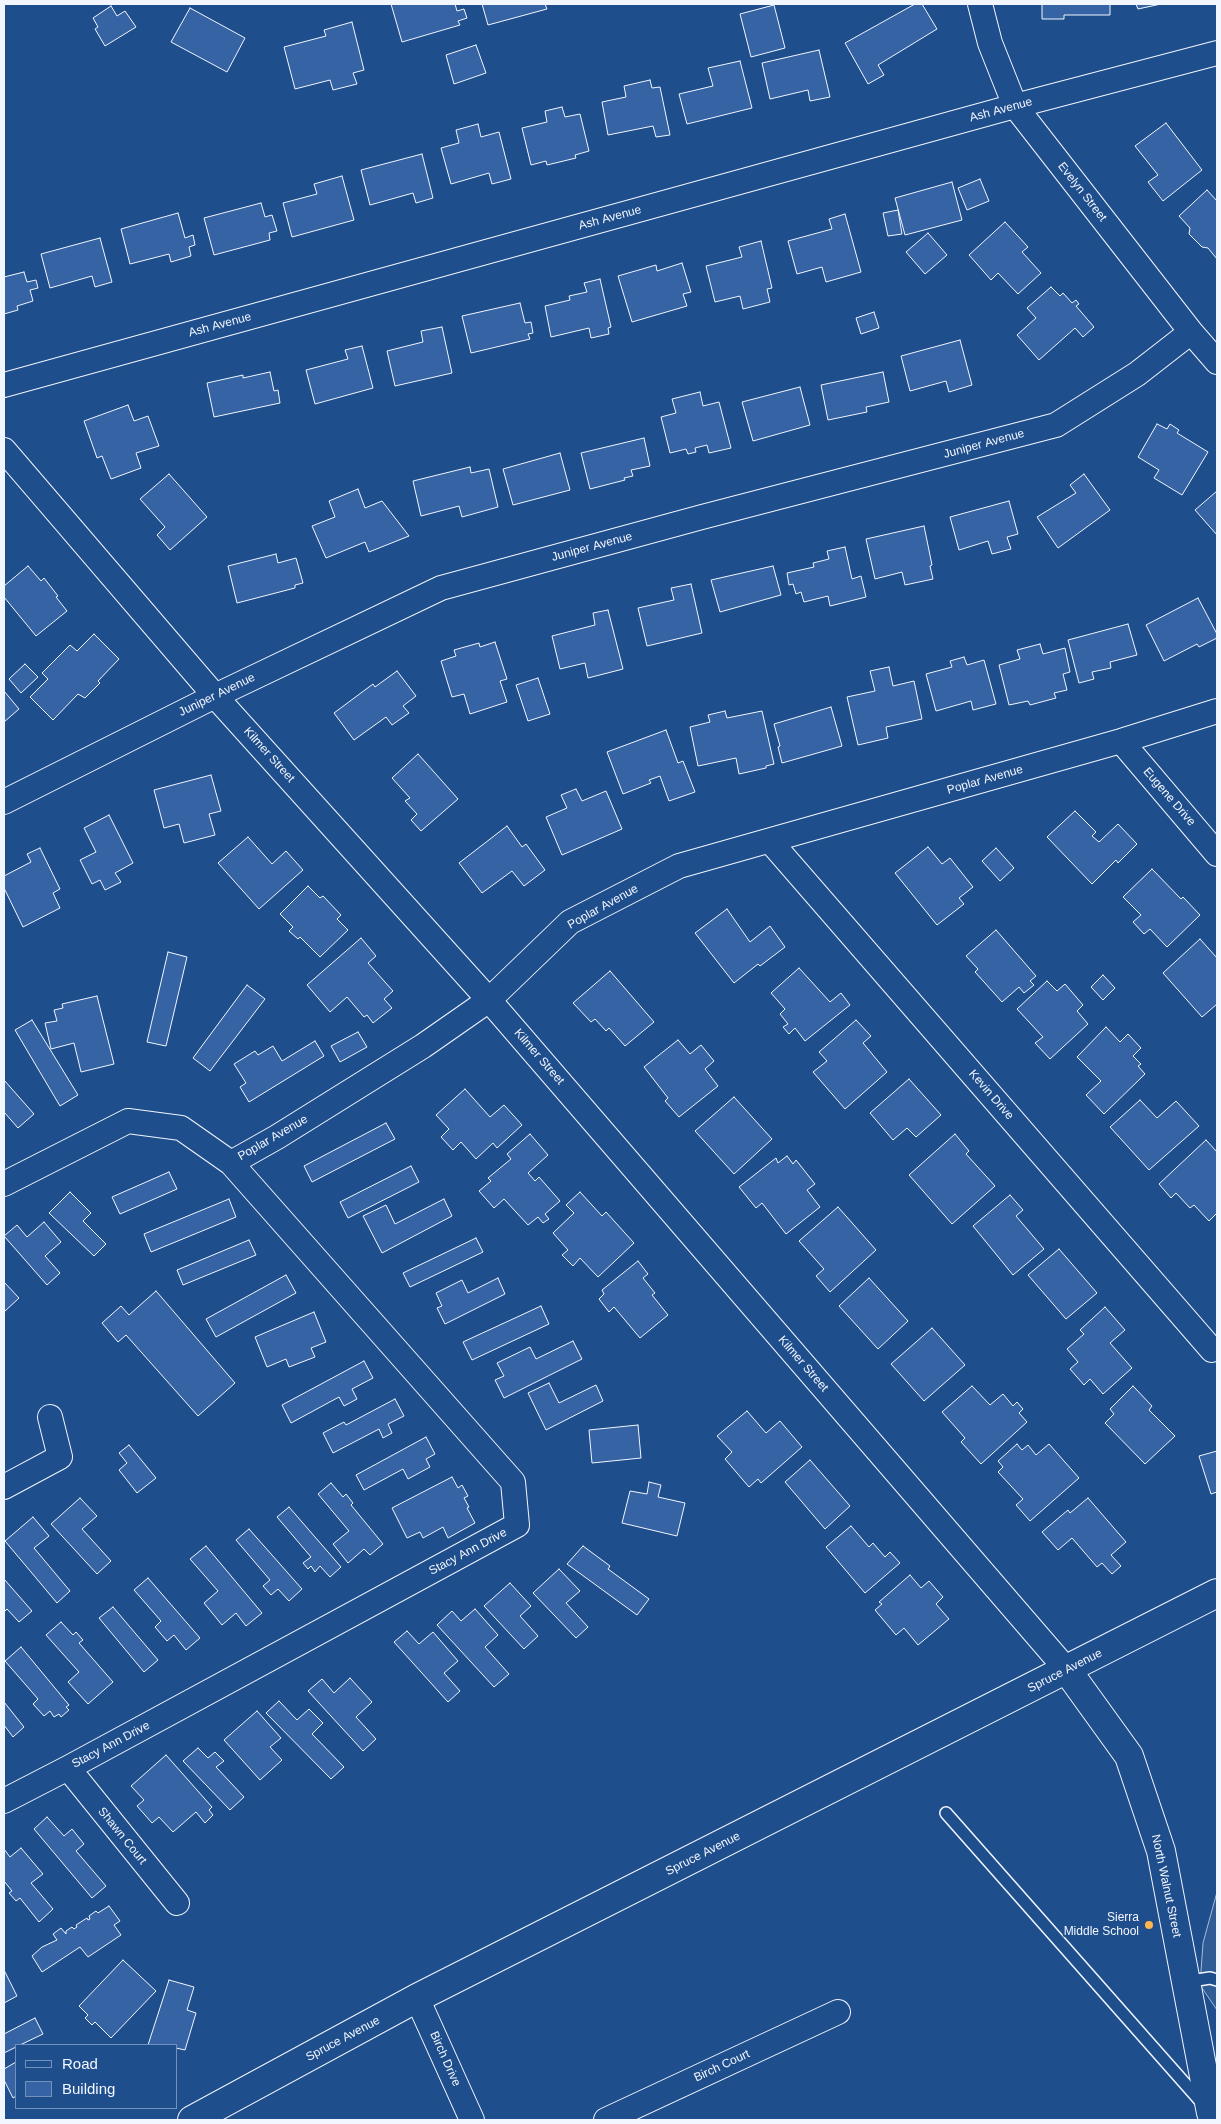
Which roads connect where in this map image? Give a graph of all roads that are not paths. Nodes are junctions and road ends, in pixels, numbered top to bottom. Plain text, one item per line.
1 (980, 4) edge
2 (1217, 53) edge
3 (1015, 106) junction
4 (1191, 332) junction
5 (1217, 362) edge
6 (4, 385) edge
7 (4, 450) edge
8 (215, 696) junction
9 (1217, 711) edge
10 (1121, 741) junction
11 (4, 802) edge
12 (770, 841) junction
13 (1217, 854) edge
14 (489, 1000) junction
15 (231, 1163) junction
16 (4, 1184) edge
17 (1212, 1350) dead end
18 (50, 1417) dead end
19 (4, 1487) edge
20 (1217, 1593) edge
21 (1067, 1670) junction
22 (68, 1768) junction
23 (4, 1801) edge
24 (946, 1814) dead end
25 (177, 1903) dead end
26 (1217, 1980) edge
27 (1185, 1982) junction
28 (417, 1998) junction
29 (838, 2012) dead end
30 (1214, 2117) edge
31 (192, 2120) edge
32 (472, 2120) edge
33 (606, 2120) edge

1 - 3 street, Evelyn Street
2 - 3 street, Ash Avenue
3 - 4 street, Evelyn Street
3 - 6 street, Ash Avenue
4 - 5 street, Evelyn Street
4 - 8 street, Juniper Avenue
7 - 8 street, Kilmer Street
8 - 11 street, Juniper Avenue
8 - 14 street, Kilmer Street
9 - 10 street, Poplar Avenue
10 - 12 street, Poplar Avenue
10 - 13 street, Eugene Drive
12 - 14 street, Poplar Avenue
12 - 17 street, Kevin Drive
14 - 15 street, Poplar Avenue
14 - 21 street, Kilmer Street
15 - 16 street, Poplar Avenue
15 - 22 street, Stacy Ann Drive
18 - 19 street
20 - 21 main road, Spruce Avenue
21 - 27 main road, North Walnut Street
21 - 28 main road, Spruce Avenue
22 - 23 street, Stacy Ann Drive
22 - 25 street, Shawn Court
24 - 30 lane
26 - 27 lane
27 - 30 main road, North Walnut Street
28 - 31 main road, Spruce Avenue
28 - 32 street, Birch Drive
29 - 33 street, Birch Court

